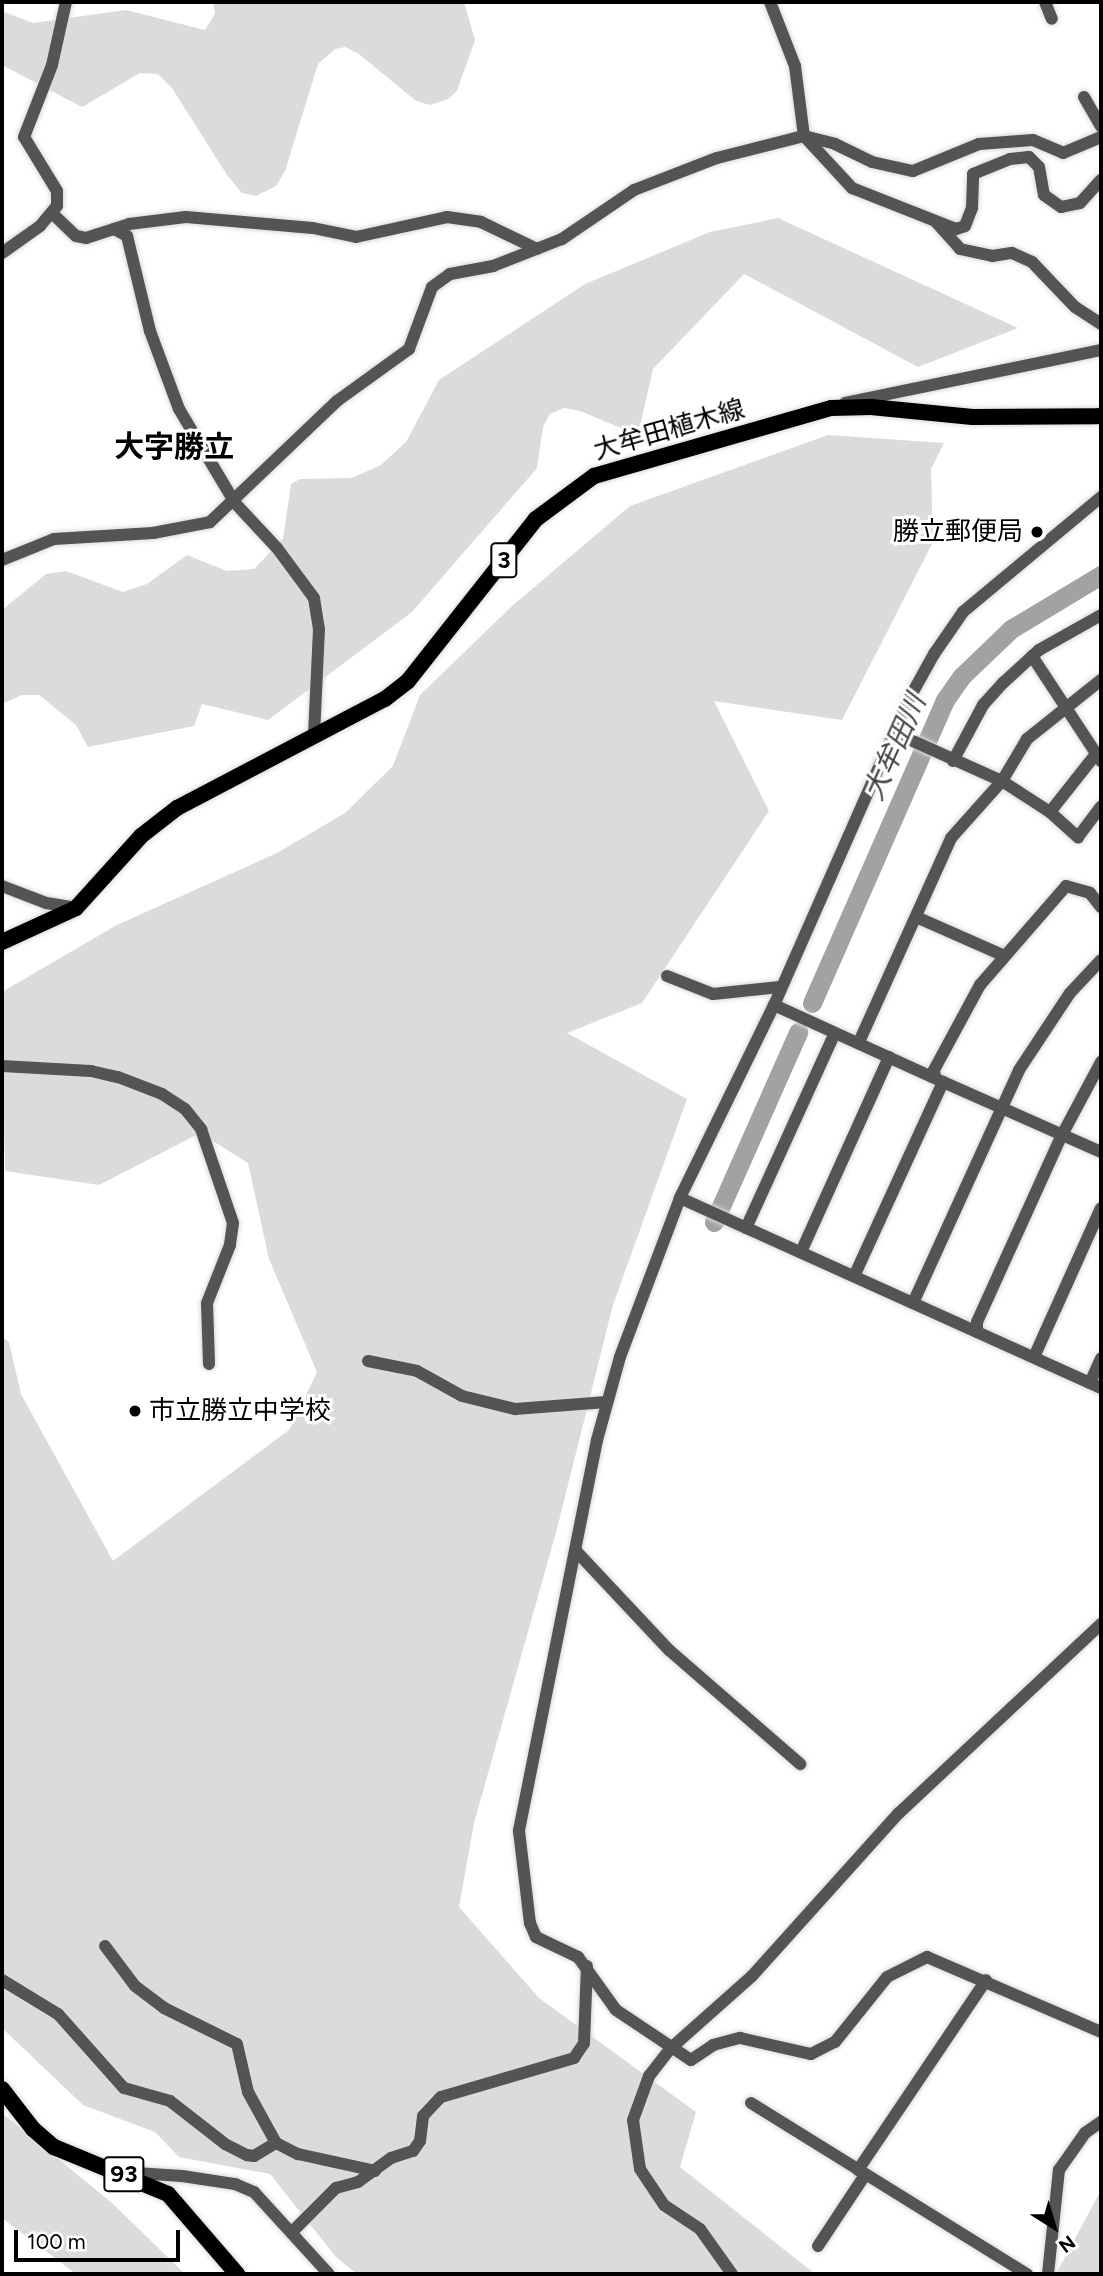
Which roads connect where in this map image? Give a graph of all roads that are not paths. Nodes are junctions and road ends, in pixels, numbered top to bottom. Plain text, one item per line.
1 (66, 2) edge
2 (1045, 2) edge
3 (775, 3) edge
4 (1052, 19) dead end
5 (1084, 97) dead end
6 (1101, 127) edge
7 (804, 136) junction
8 (1101, 137) edge
9 (1101, 180) edge
10 (52, 214) junction
11 (933, 219) junction
12 (114, 229) junction
13 (537, 249) junction
14 (2, 253) edge
15 (1101, 324) edge
16 (1101, 350) edge
17 (1101, 416) edge
18 (796, 420) junction
19 (1101, 497) edge
20 (235, 503) junction
21 (2, 560) edge
22 (1101, 615) edge
23 (1032, 656) junction
24 (1101, 680) edge
25 (1066, 705) junction
26 (895, 733) junction
27 (314, 736) junction
28 (1099, 757) edge
29 (953, 761) junction
30 (1002, 781) junction
31 (1101, 807) edge
32 (1050, 812) junction
33 (2, 886) edge
34 (1101, 907) edge
35 (76, 908) junction
36 (916, 918) junction
37 (2, 942) edge
38 (1002, 956) junction
39 (1101, 960) edge
40 (667, 976) dead end
41 (780, 987) junction
42 (774, 1004) junction
43 (835, 1032) junction
44 (859, 1042) junction
45 (889, 1057) junction
46 (1101, 1062) edge
47 (2, 1066) edge
48 (939, 1079) junction
49 (1001, 1108) junction
50 (1062, 1135) junction
51 (1101, 1152) edge
52 (680, 1198) junction
53 (1101, 1208) edge
54 (746, 1228) junction
55 (801, 1252) junction
56 (854, 1276) junction
57 (913, 1303) junction
58 (977, 1332) junction
59 (1034, 1357) junction
60 (1101, 1358) edge
61 (368, 1361) dead end
62 (209, 1364) dead end
63 (1096, 1385) edge
64 (607, 1402) junction
65 (577, 1552) junction
66 (1101, 1624) edge
67 (800, 1764) dead end
68 (105, 1946) dead end
69 (587, 1966) junction
70 (2, 1980) edge
71 (986, 1980) junction
72 (1101, 2032) edge
73 (671, 2048) junction
74 (2, 2089) edge
75 (751, 2103) dead end
76 (1101, 2122) edge
77 (276, 2143) junction
78 (375, 2171) junction
79 (120, 2172) junction
80 (861, 2173) junction
81 (293, 2231) junction
82 (818, 2246) dead end
83 (237, 2274) edge
84 (329, 2274) edge
85 (732, 2274) edge
86 (1027, 2274) edge
87 (1048, 2274) edge

1 - 10 street
2 - 4 street
3 - 7 street
5 - 6 street
7 - 8 street
7 - 11 street
7 - 13 street
9 - 11 street
10 - 12 street
10 - 14 street
11 - 15 street
12 - 13 street
12 - 20 street
13 - 20 street
16 - 18 street
17 - 18 main road, 大牟田植木線 / 3
18 - 27 main road, 大牟田植木線 / 3
19 - 26 street
20 - 21 street
20 - 27 street
22 - 23 street
23 - 25 street
23 - 29 street
24 - 25 street
25 - 28 street
25 - 30 street
26 - 29 street
26 - 41 street
27 - 35 main road, 大牟田植木線 / 3
28 - 32 street
29 - 30 street
30 - 32 street
30 - 36 street
31 - 32 street
33 - 35 street
34 - 38 street
35 - 37 main road, 大牟田植木線 / 3
36 - 38 street
36 - 44 street
38 - 48 street
39 - 49 street
40 - 41 street
41 - 42 street
42 - 43 street
42 - 52 street
43 - 44 street
43 - 54 street
44 - 45 street
45 - 48 street
45 - 55 street
46 - 50 street
47 - 62 street
48 - 49 street
48 - 56 street
49 - 50 street
49 - 57 street
50 - 51 street
50 - 58 street
52 - 54 street
52 - 64 street
53 - 59 street
54 - 55 street
55 - 56 street
56 - 57 street
57 - 58 street
58 - 59 street
59 - 63 street
60 - 63 street
61 - 64 street
64 - 65 street
65 - 67 street
65 - 69 street
66 - 73 street
68 - 77 street
69 - 73 street
69 - 78 street
70 - 77 street
71 - 72 street
71 - 73 street
71 - 80 street
73 - 85 street
74 - 79 main road, 93
75 - 80 street
76 - 87 street
77 - 78 street
78 - 81 street
79 - 81 street
79 - 83 main road, 93
80 - 82 street
80 - 86 street
81 - 84 street

